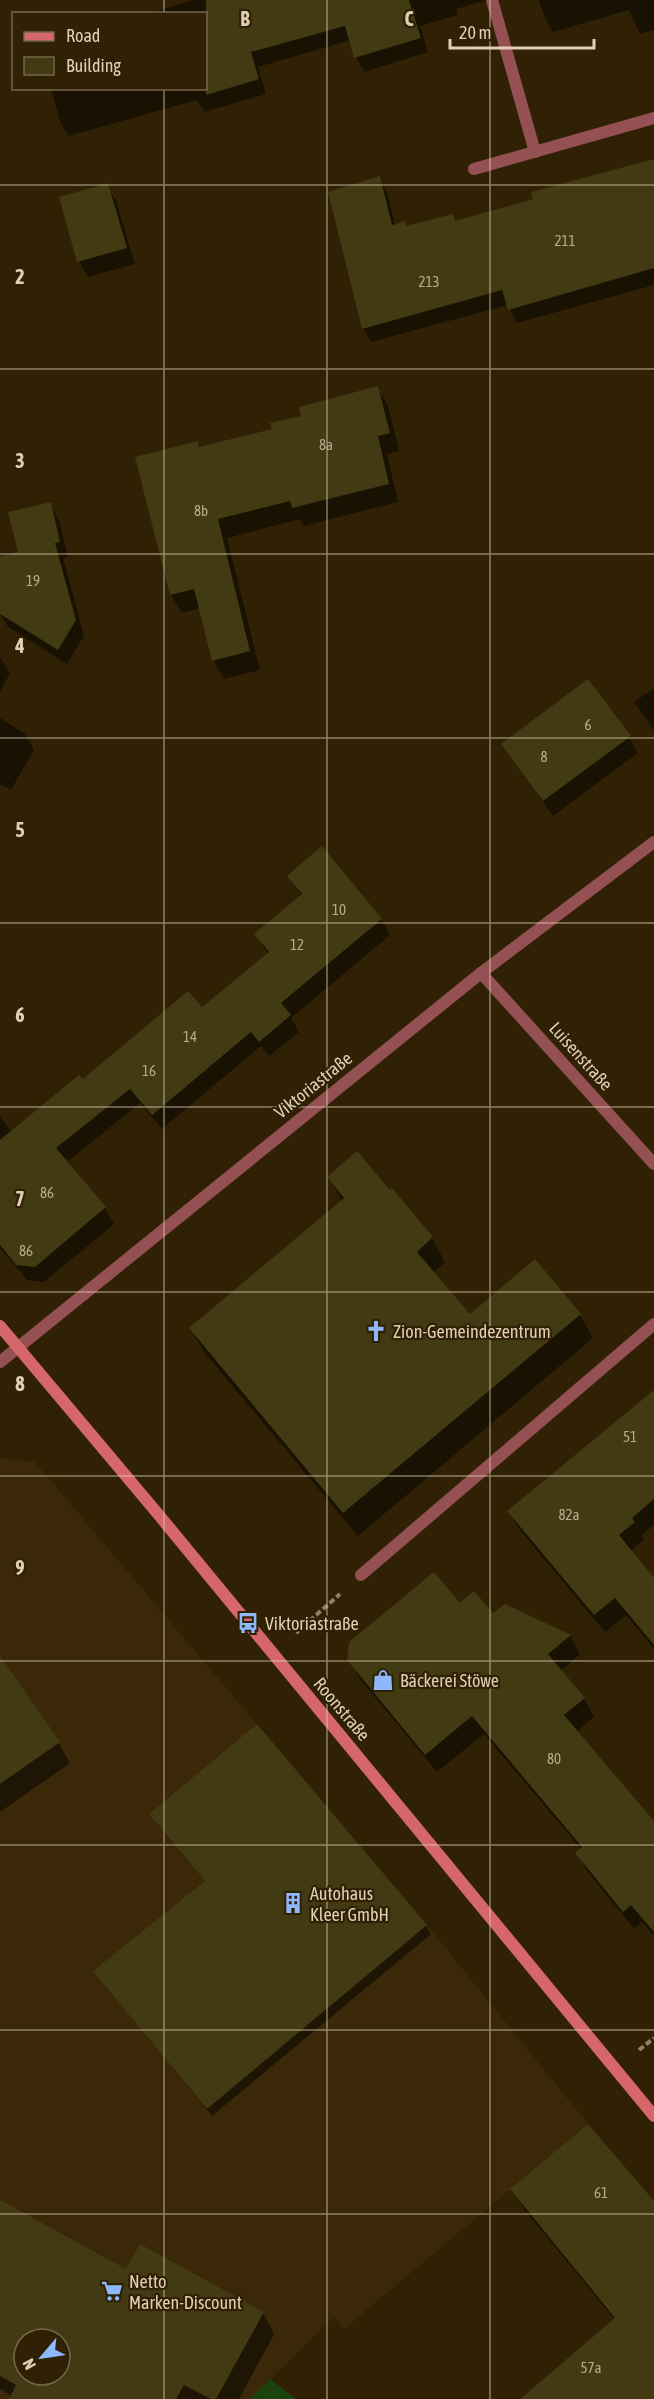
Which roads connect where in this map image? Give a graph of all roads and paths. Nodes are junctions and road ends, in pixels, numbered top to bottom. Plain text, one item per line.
1 (492, 0) edge
2 (654, 118) edge
3 (535, 152) junction
4 (474, 169) dead end
5 (654, 842) edge
6 (481, 973) junction
7 (654, 1164) edge
8 (654, 1324) edge
9 (0, 1326) edge
10 (17, 1348) junction
11 (0, 1362) edge
12 (361, 1575) joint
13 (273, 1654) junction
14 (654, 2116) edge

1 - 3 street
2 - 3 street
3 - 4 street
5 - 6 street, Viktoriastraße
6 - 7 street, Luisenstraße
6 - 10 street, Viktoriastraße
8 - 12 street
9 - 10 street, Roonstraße
10 - 11 street, Viktoriastraße
10 - 13 street, Roonstraße
12 - 13 path
13 - 14 street, Roonstraße

